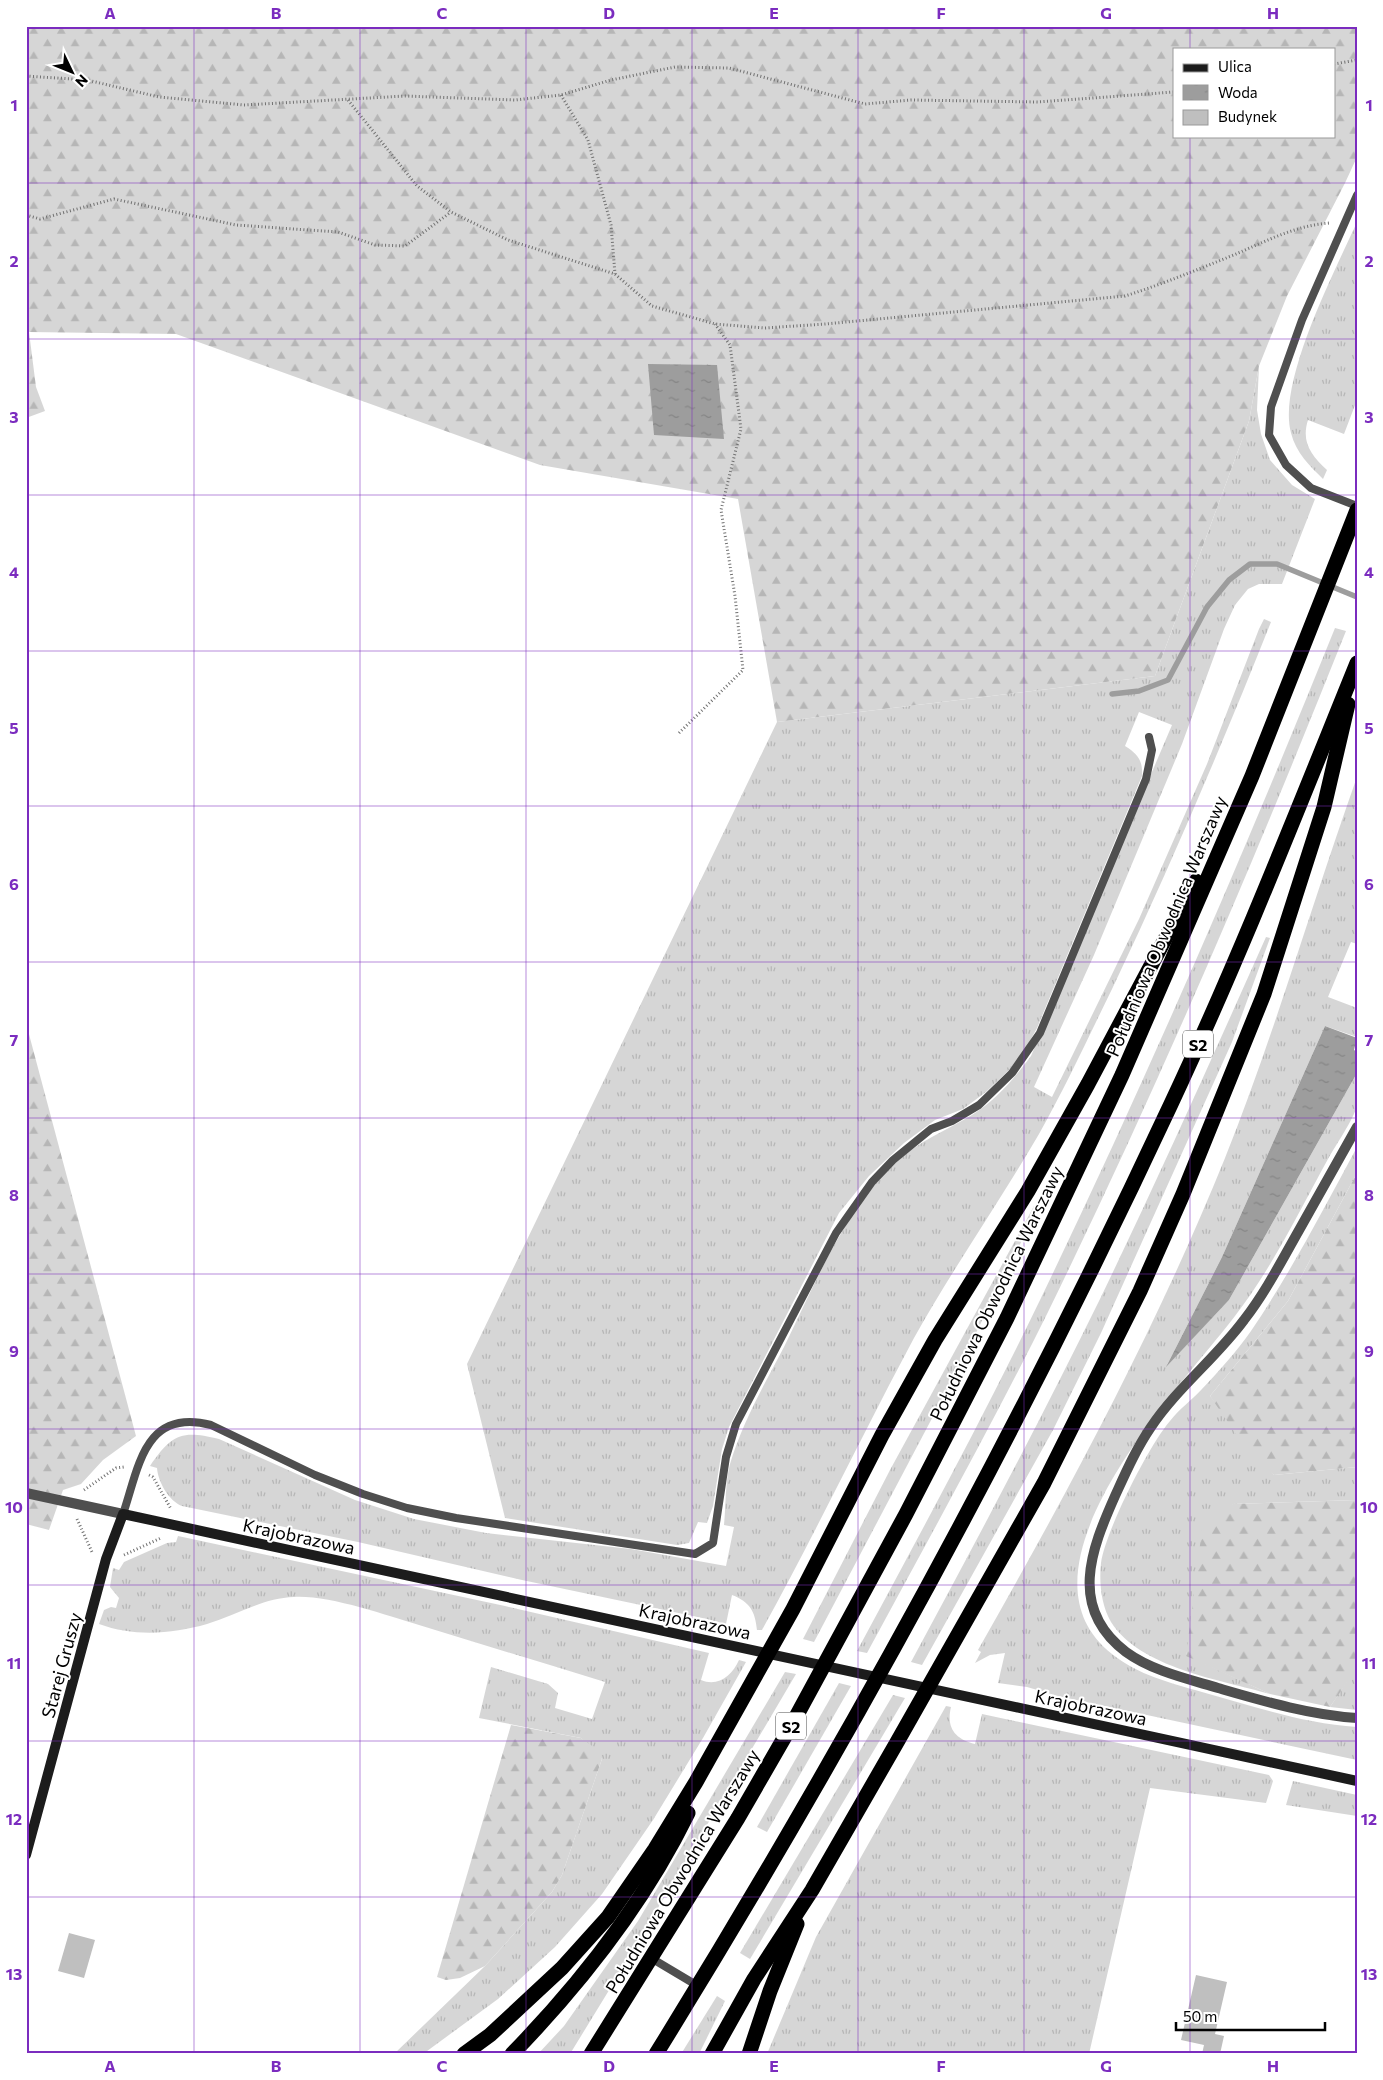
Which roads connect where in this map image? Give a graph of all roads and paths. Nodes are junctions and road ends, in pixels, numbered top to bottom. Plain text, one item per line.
1 (1357, 60) edge
2 (1336, 64) edge
3 (26, 76) edge
4 (1173, 92) edge
5 (561, 95) junction
6 (347, 100) junction
7 (1357, 195) edge
8 (451, 212) junction
9 (26, 215) edge
10 (1345, 222) junction
11 (615, 274) junction
12 (715, 324) junction
13 (1357, 508) edge
14 (1357, 665) edge
15 (679, 732) dead end
16 (1149, 737) dead end
17 (1252, 776) junction
18 (1357, 1127) edge
19 (124, 1468) dead end
20 (82, 1492) dead end
21 (26, 1494) edge
22 (123, 1514) junction
23 (167, 1537) dead end
24 (120, 1557) dead end
25 (740, 1704) junction
26 (1357, 1718) edge
27 (1357, 1781) edge
28 (26, 1855) edge
29 (812, 1890) junction
30 (651, 1958) junction
31 (698, 1986) junction
32 (464, 2054) edge
33 (512, 2054) edge
34 (591, 2054) edge
35 (656, 2054) edge
36 (712, 2054) edge
37 (749, 2054) edge

1 - 2 path
3 - 6 path
4 - 5 path
5 - 6 path
5 - 11 path
6 - 8 path
7 - 10 lane
8 - 9 path
8 - 11 path
10 - 12 path
10 - 13 lane
11 - 12 path
12 - 15 path
13 - 17 highway, Południowa Obwodnica Warszawy / S2
14 - 29 highway
14 - 31 highway, S2
16 - 22 lane
17 - 25 highway
17 - 30 highway, Południowa Obwodnica Warszawy / S2
18 - 26 street
19 - 20 path
21 - 22 street, Krajobrazowa
22 - 27 street, Krajobrazowa
22 - 28 street, Starej Gruszy
23 - 24 path
25 - 32 highway
25 - 33 highway
29 - 36 highway
29 - 37 highway
30 - 31 lane
30 - 34 highway, Południowa Obwodnica Warszawy / S2
31 - 35 highway, S2

